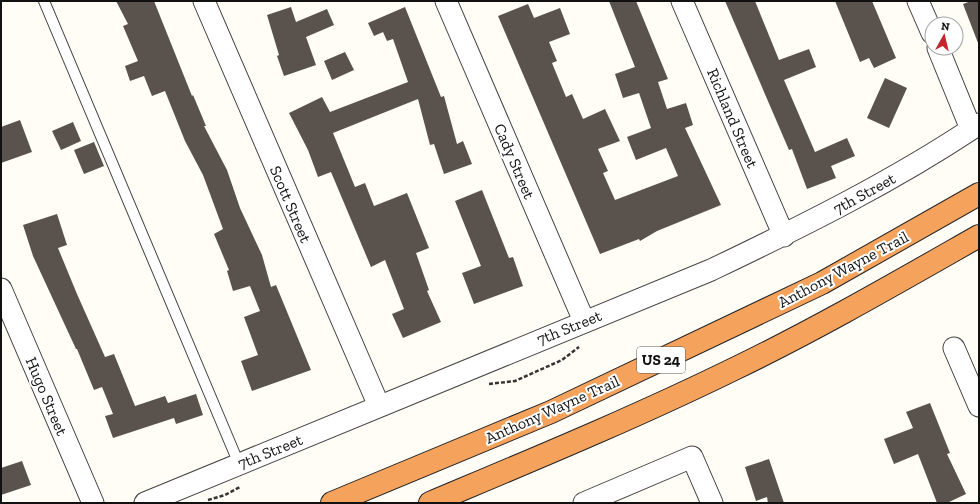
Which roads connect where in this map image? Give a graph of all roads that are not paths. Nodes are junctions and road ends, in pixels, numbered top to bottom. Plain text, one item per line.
1 (44, 1) edge
2 (204, 1) edge
3 (446, 1) edge
4 (682, 1) edge
5 (918, 1) edge
6 (925, 16) edge
7 (942, 56) edge
8 (975, 126) edge
9 (979, 194) edge
10 (784, 236) junction
11 (979, 236) edge
12 (1, 289) edge
13 (584, 321) junction
14 (954, 348) dead end
15 (378, 406) junction
16 (979, 406) edge
17 (239, 464) junction
18 (93, 503) edge
19 (145, 503) edge
20 (332, 503) edge
21 (430, 503) edge
22 (584, 503) edge
23 (712, 503) edge

1 - 17 lane
2 - 15 street, Scott Street
3 - 13 street, Cady Street
4 - 10 street, Richland Street
5 - 6 street
7 - 8 street
8 - 10 street, 7th Street
9 - 20 highway, Anthony Wayne Trail / US 24
10 - 13 street, 7th Street
11 - 21 highway, US 24
12 - 18 street, Hugo Street
13 - 15 street, 7th Street
14 - 16 street
15 - 17 street, 7th Street
17 - 19 street, 7th Street
22 - 23 street

